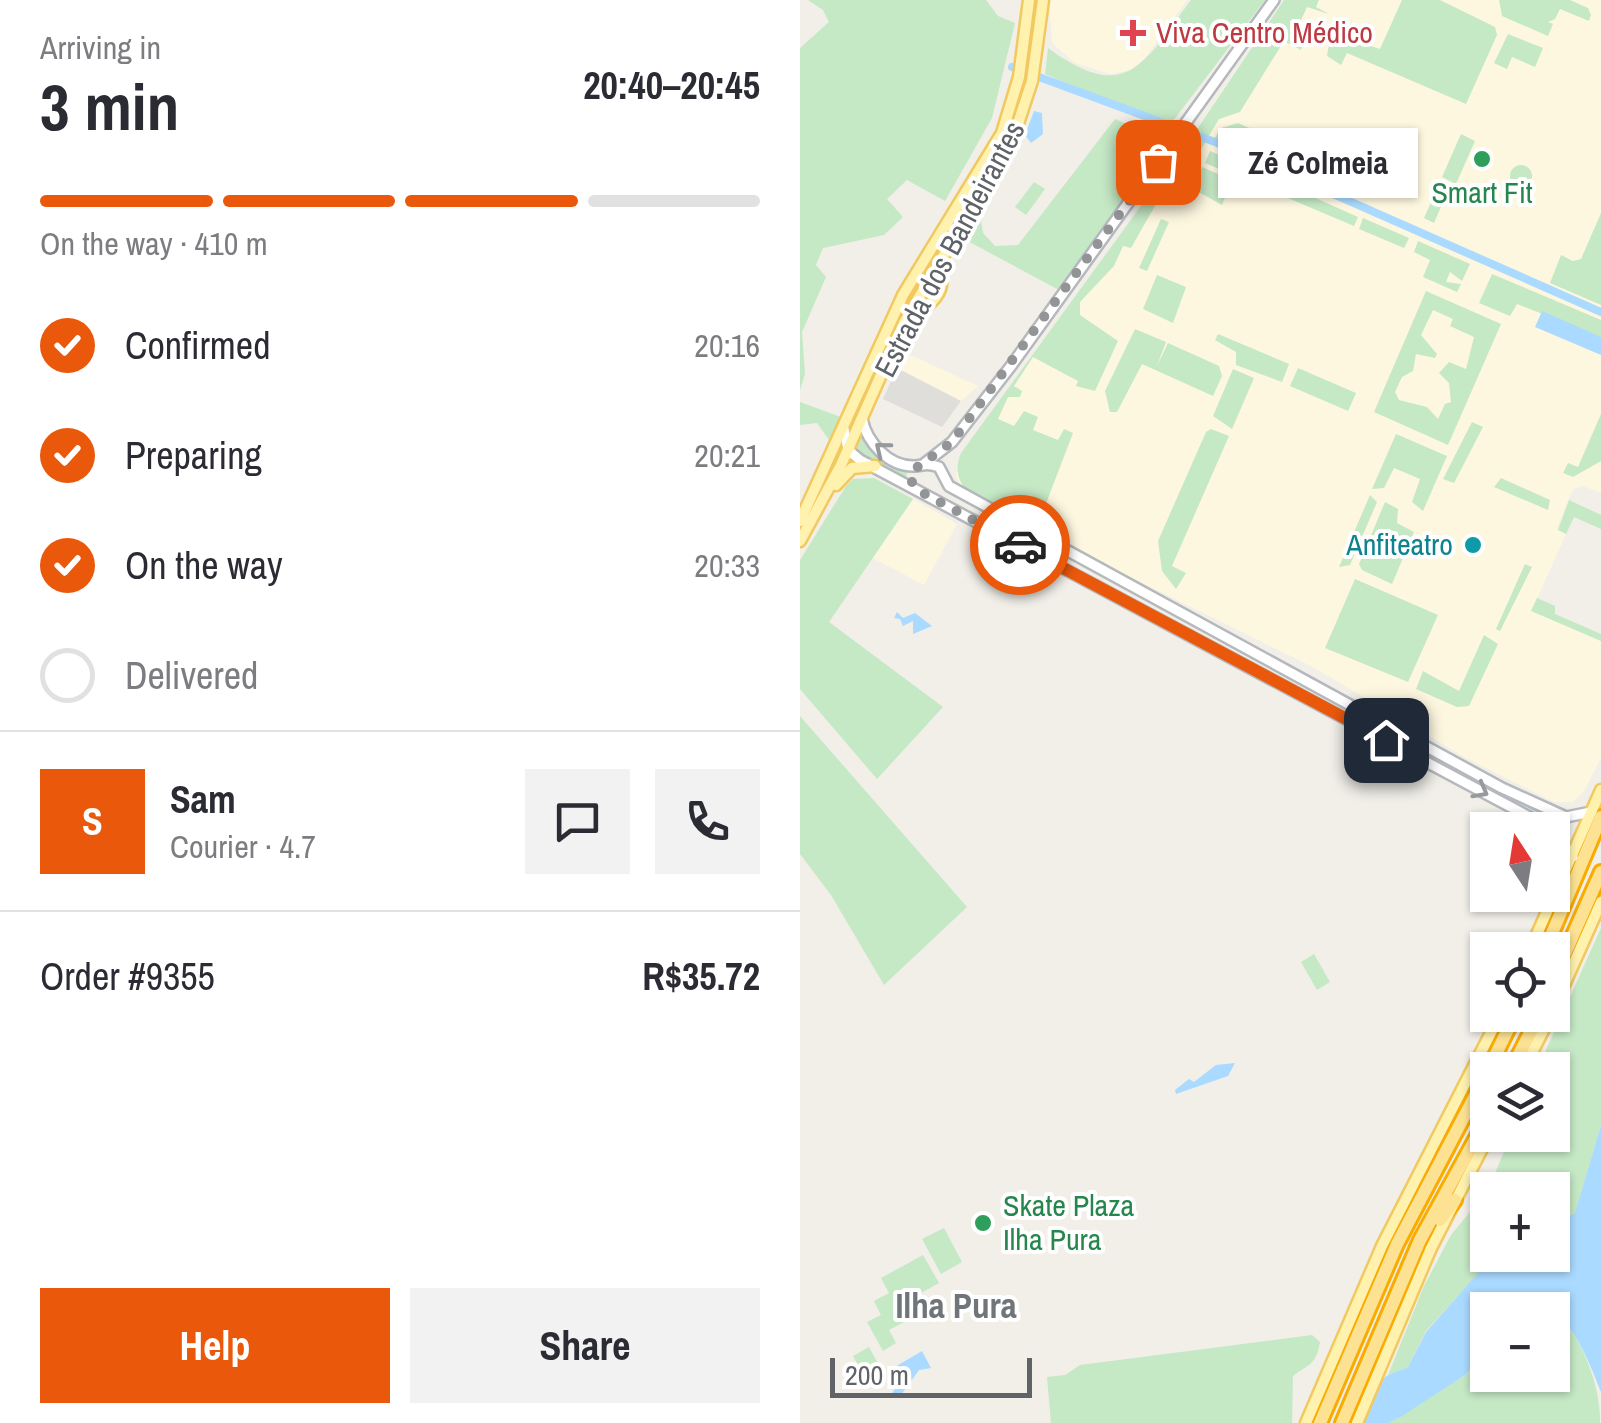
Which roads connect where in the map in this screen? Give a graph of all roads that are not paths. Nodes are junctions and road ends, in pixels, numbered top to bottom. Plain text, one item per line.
1 (1028, 0) edge
2 (1043, 0) edge
3 (1274, 0) edge
4 (920, 266) junction
5 (937, 267) junction
6 (862, 419) junction
7 (844, 429) junction
8 (952, 442) junction
9 (848, 450) junction
10 (920, 464) junction
11 (875, 466) junction
12 (946, 474) junction
13 (914, 486) junction
14 (949, 486) junction
15 (933, 496) junction
16 (822, 501) junction
17 (800, 521) edge
18 (800, 541) edge
19 (1601, 790) edge
20 (1514, 812) edge
21 (1598, 812) edge
22 (1572, 818) junction
23 (1570, 833) edge
24 (1570, 852) edge
25 (1573, 857) junction
26 (1601, 872) edge
27 (1601, 902) edge
28 (1538, 932) edge
29 (1552, 932) edge
30 (1570, 942) edge
31 (1570, 973) edge
32 (1492, 1032) edge
33 (1470, 1104) edge
34 (1470, 1151) edge
35 (1480, 1152) edge
36 (1422, 1173) junction
37 (1455, 1200) junction
38 (1400, 1286) junction
39 (1359, 1330) junction
40 (1306, 1423) edge
41 (1320, 1423) edge
42 (1342, 1423) edge
43 (1356, 1423) edge

1 - 4 main road, Estrada dos Bandeirantes
2 - 5 main road, Estrada dos Bandeirantes
3 - 8 street
4 - 5 main road
4 - 7 main road, Estrada dos Bandeirantes
5 - 6 main road, Estrada dos Bandeirantes
6 - 9 main road, Estrada dos Bandeirantes
10 -> 6 street
7 - 9 street
7 - 17 main road, Estrada dos Bandeirantes
8 - 10 street
8 - 12 street
9 - 11 street
9 - 16 main road, Estrada dos Bandeirantes
10 - 12 street
10 - 13 street
11 - 13 street
11 - 16 main road
12 - 14 street
13 - 15 street
14 - 15 street
14 - 22 street
15 -> 20 street
16 - 18 main road, Estrada dos Bandeirantes
19 - 21 main road
21 - 22 street
21 - 25 main road
21 - 29 highway
22 - 23 street
24 - 25 street
25 - 28 main road
26 - 30 highway
27 - 31 main road
32 - 36 main road
33 - 39 highway
34 - 38 highway
35 - 37 main road
36 - 39 highway
36 - 40 main road
37 - 38 highway
37 - 43 main road
38 - 42 highway
39 - 41 highway

